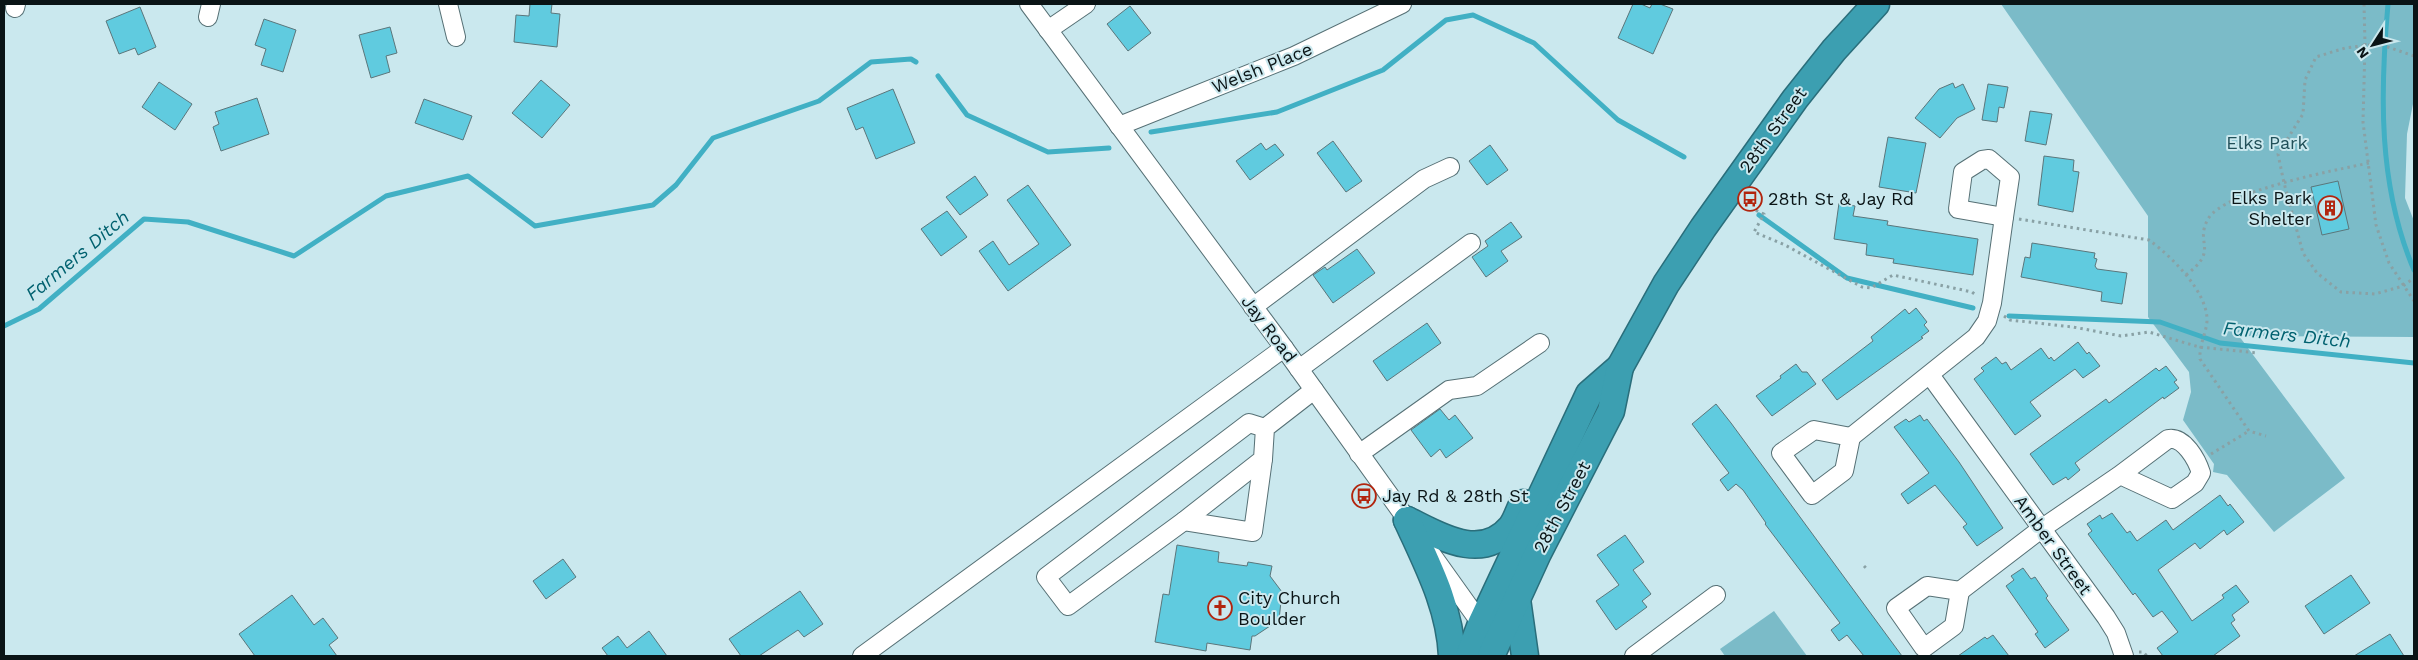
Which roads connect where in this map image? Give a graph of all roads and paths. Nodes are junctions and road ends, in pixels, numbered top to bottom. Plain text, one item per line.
1 (448, 4) edge
2 (1029, 4) edge
3 (1086, 4) edge
4 (1402, 4) edge
5 (1876, 4) edge
6 (2364, 4) edge
7 (1048, 30) junction
8 (456, 37) dead end
9 (2366, 45) junction
10 (2414, 56) edge
11 (1119, 126) junction
12 (2369, 163) junction
13 (1450, 167) dead end
14 (2284, 183) junction
15 (1725, 196) junction
16 (2004, 216) joint
17 (1471, 243) dead end
18 (2186, 275) junction
19 (2414, 278) edge
20 (2404, 286) junction
21 (2414, 301) edge
22 (1253, 307) junction
23 (1991, 307) junction
24 (1540, 343) dead end
25 (2199, 347) junction
26 (1284, 348) junction
27 (2258, 353) dead end
28 (1620, 367) junction
29 (1299, 369) junction
30 (1930, 375) junction
31 (1314, 390) junction
32 (1589, 394) junction
33 (1265, 428) junction
34 (2249, 431) junction
35 (2266, 436) dead end
36 (1851, 437) dead end
37 (1360, 454) junction
38 (1264, 459) junction
39 (2198, 463) junction
40 (2120, 475) junction
41 (1407, 520) junction
42 (1184, 521) junction
43 (2041, 529) junction
44 (1960, 591) dead end
45 (1716, 595) dead end
46 (1516, 599) junction
47 (1493, 645) edge
48 (862, 656) edge
49 (1452, 656) edge
50 (1469, 656) edge
51 (1525, 656) edge
52 (1634, 656) edge
53 (2124, 656) edge

1 - 8 street
2 - 7 street, Jay Road
3 - 7 street
4 - 11 street, Welsh Place
5 - 15 highway, 28th Street
6 - 9 path
7 - 11 street, Jay Road
9 - 10 path
9 - 12 path
9 - 14 path
11 - 22 street, Jay Road
12 - 14 path
12 - 20 path
13 - 22 street
14 - 18 path
14 - 20 path
15 - 23 path
15 - 28 highway, 28th Street
16 - 18 path
16 - 23 street
17 - 29 street
18 - 25 path
19 - 20 path
20 - 21 path
22 - 26 street, Jay Road
23 - 25 path
23 - 30 street
24 - 37 street
25 - 27 path
25 - 34 path
26 - 29 street, Jay Road
26 - 48 street
28 - 32 highway, 28th Street
28 - 46 highway, 28th Street
29 - 31 street, Jay Road
30 - 36 street
30 - 43 street, Amber Street
31 - 33 street
31 - 37 street, Jay Road
32 - 41 highway
32 - 47 highway, 28th Street
33 - 38 street
33 - 42 street
34 - 35 path
34 - 39 path
37 - 41 street, Jay Road
38 - 42 street
38 - 42 street
39 - 40 street
39 - 40 street
40 - 43 street
41 - 47 street, Jay Road
41 - 49 highway
43 - 44 street
43 - 53 street, Amber Street
45 - 52 street
46 - 47 highway, 28th Street
46 - 51 highway
47 - 50 highway

